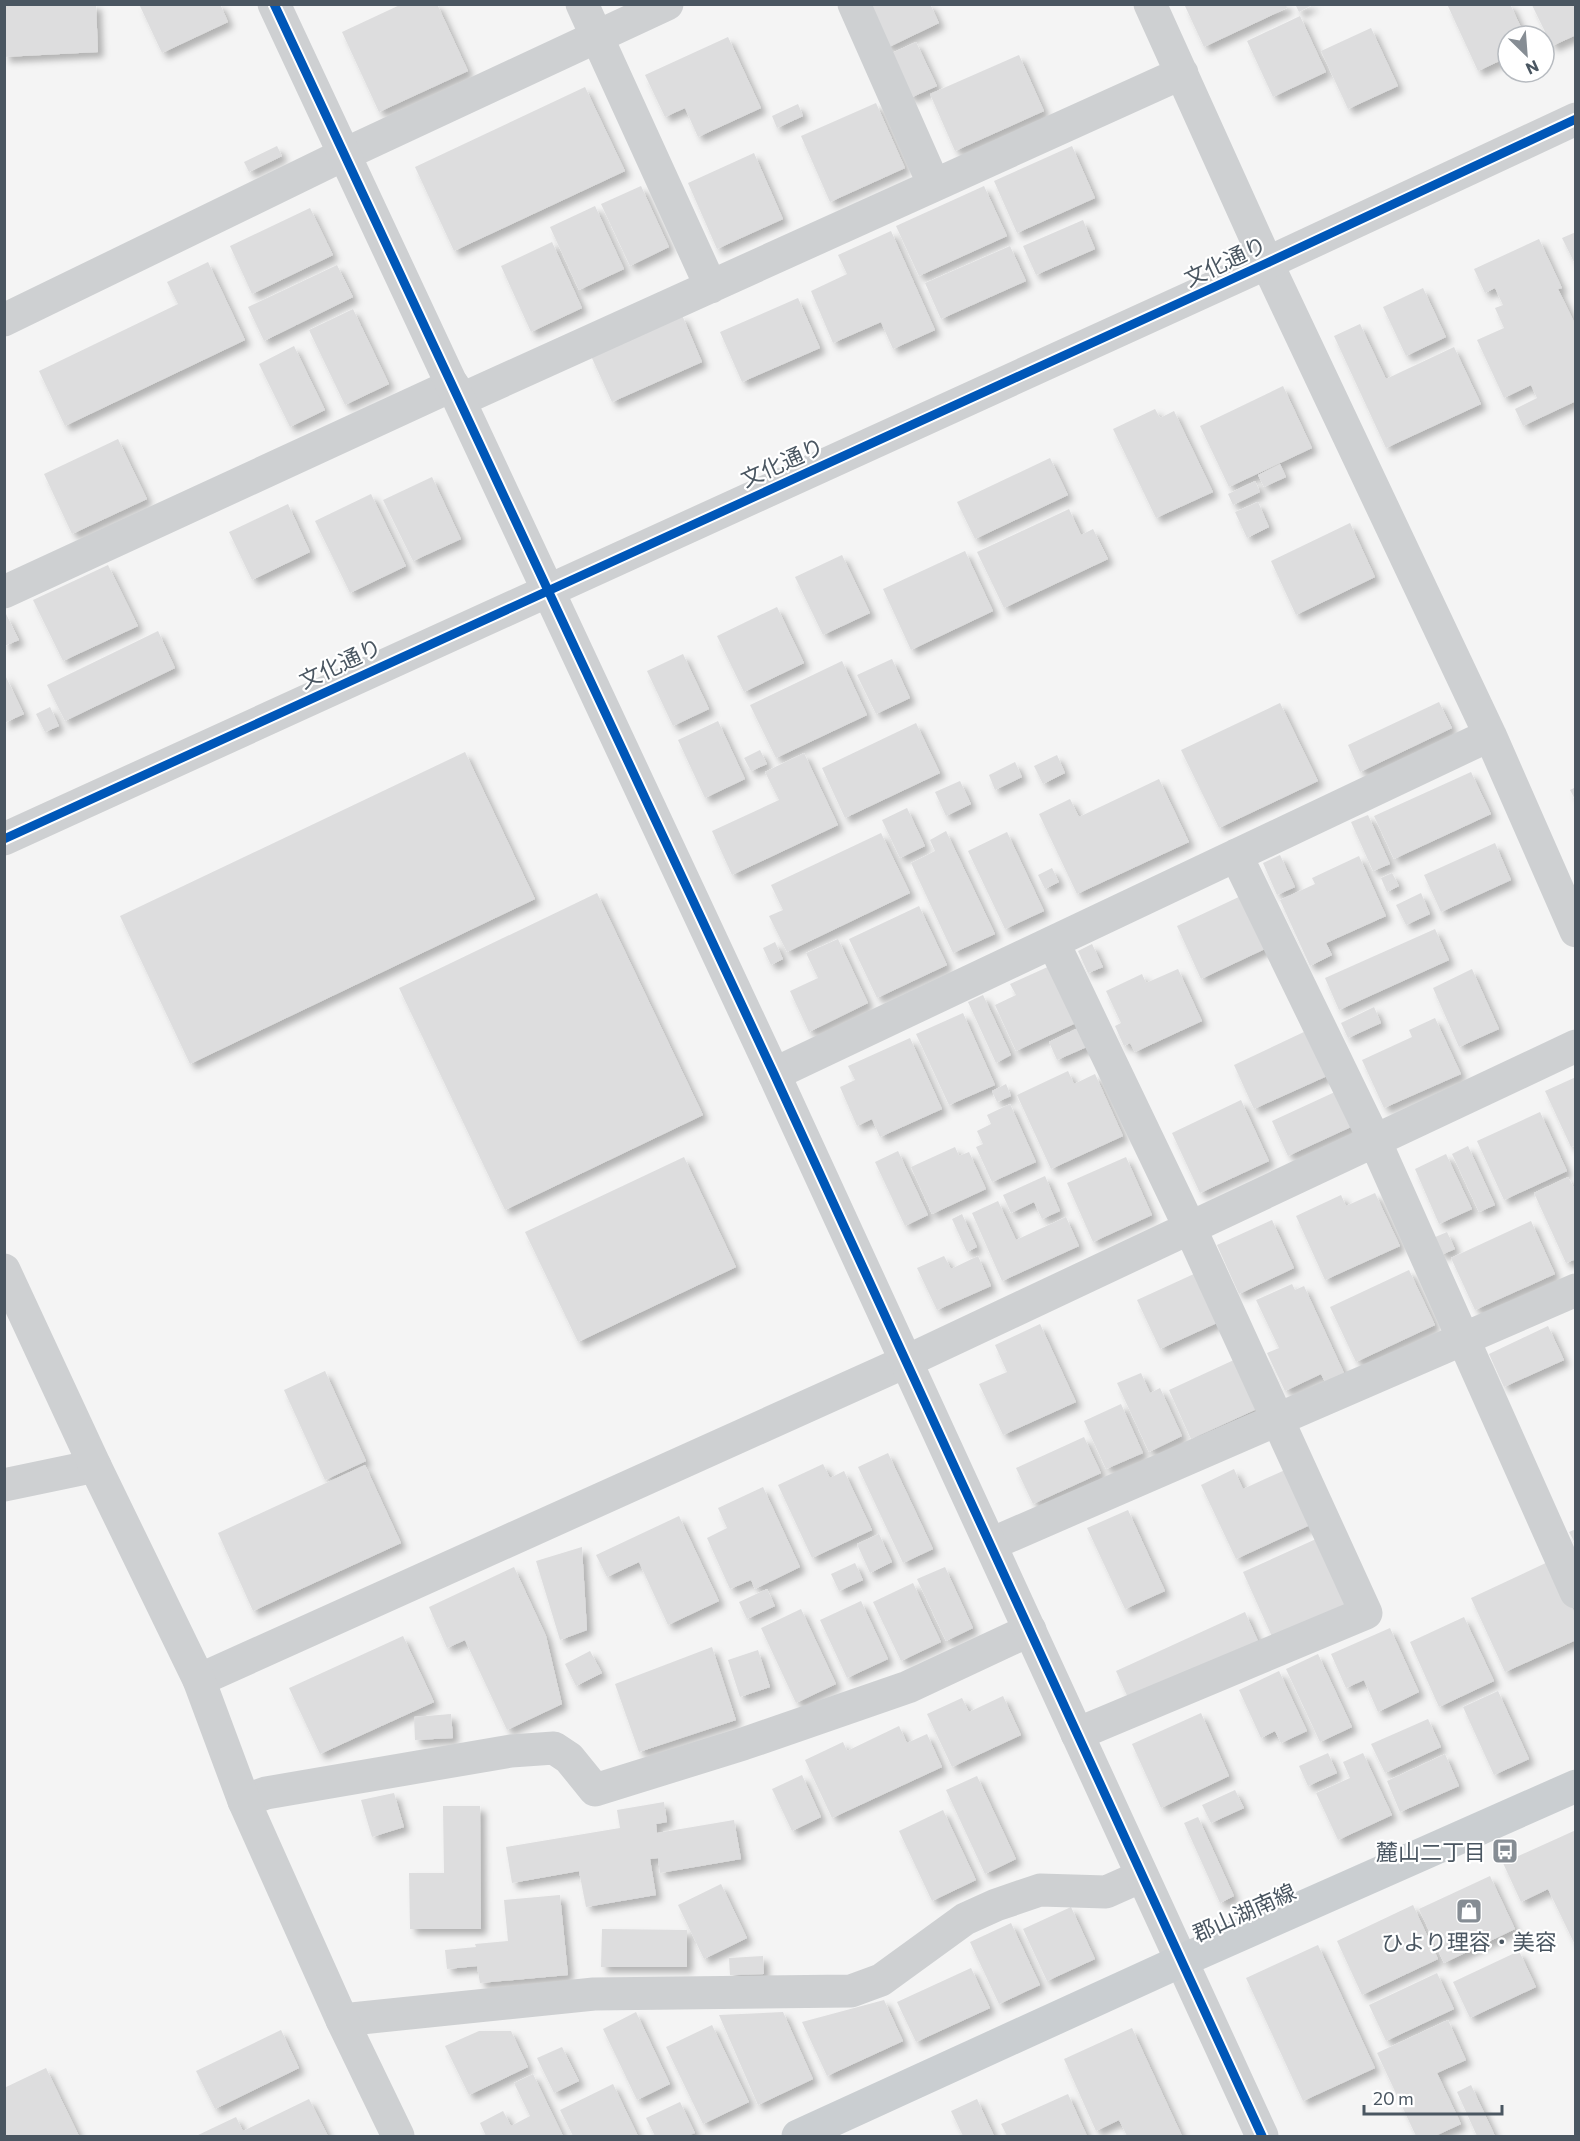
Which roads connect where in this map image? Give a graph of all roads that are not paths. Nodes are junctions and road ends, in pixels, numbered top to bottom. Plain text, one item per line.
1 (274, 4) edge
2 (582, 4) edge
3 (667, 4) edge
4 (854, 4) edge
5 (1150, 4) edge
6 (597, 37) junction
7 (1182, 73) junction
8 (1575, 119) edge
9 (343, 155) junction
10 (934, 185) junction
11 (1267, 264) junction
12 (711, 286) junction
13 (4, 320) edge
14 (456, 393) junction
15 (547, 590) junction
16 (4, 592) edge
17 (1490, 735) junction
18 (4, 838) edge
19 (1236, 855) junction
20 (1575, 931) edge
21 (1053, 942) junction
22 (1575, 1046) edge
23 (774, 1074) junction
24 (1375, 1142) junction
25 (1190, 1228) junction
26 (4, 1270) edge
27 (1575, 1290) edge
28 (1463, 1338) junction
29 (905, 1362) junction
30 (1278, 1420) junction
31 (95, 1466) junction
32 (4, 1485) edge
33 (990, 1544) junction
34 (1575, 1592) edge
35 (1030, 1630) junction
36 (199, 1680) junction
37 (1077, 1734) junction
38 (1575, 1786) edge
39 (244, 1801) junction
40 (1142, 1876) junction
41 (1181, 1962) junction
42 (342, 2020) junction
43 (398, 2136) edge
44 (798, 2136) edge
45 (1262, 2136) edge

1 - 9 street
2 - 6 street
3 - 6 street
4 - 10 street
5 - 7 street
6 - 9 street
6 - 12 street
7 - 10 street
7 - 11 street
8 - 11 street, 文化通り
9 - 13 street
9 - 14 street
10 - 12 street
11 - 15 street, 文化通り
11 - 17 street
12 - 14 street
14 - 15 street
14 - 16 street
15 - 18 street, 文化通り
15 - 23 street
17 - 19 street
17 - 20 street
19 - 21 street
19 - 24 street
21 - 23 street
21 - 25 street
22 - 24 street
23 - 29 street
24 - 25 street
24 - 28 street
25 - 29 street
25 - 30 street
26 - 31 street
27 - 28 street
28 - 30 street
28 - 34 street
29 - 33 street
29 - 36 street
30 - 33 street
30 - 37 street
31 - 32 street
31 - 36 street
33 - 35 street
35 - 37 street
35 - 39 street
36 - 39 street
37 - 40 street
38 - 41 main road, 郡山湖南線
39 - 42 street
40 - 41 street
40 - 42 street
41 - 44 main road, 郡山湖南線
41 - 45 street
42 - 43 street

